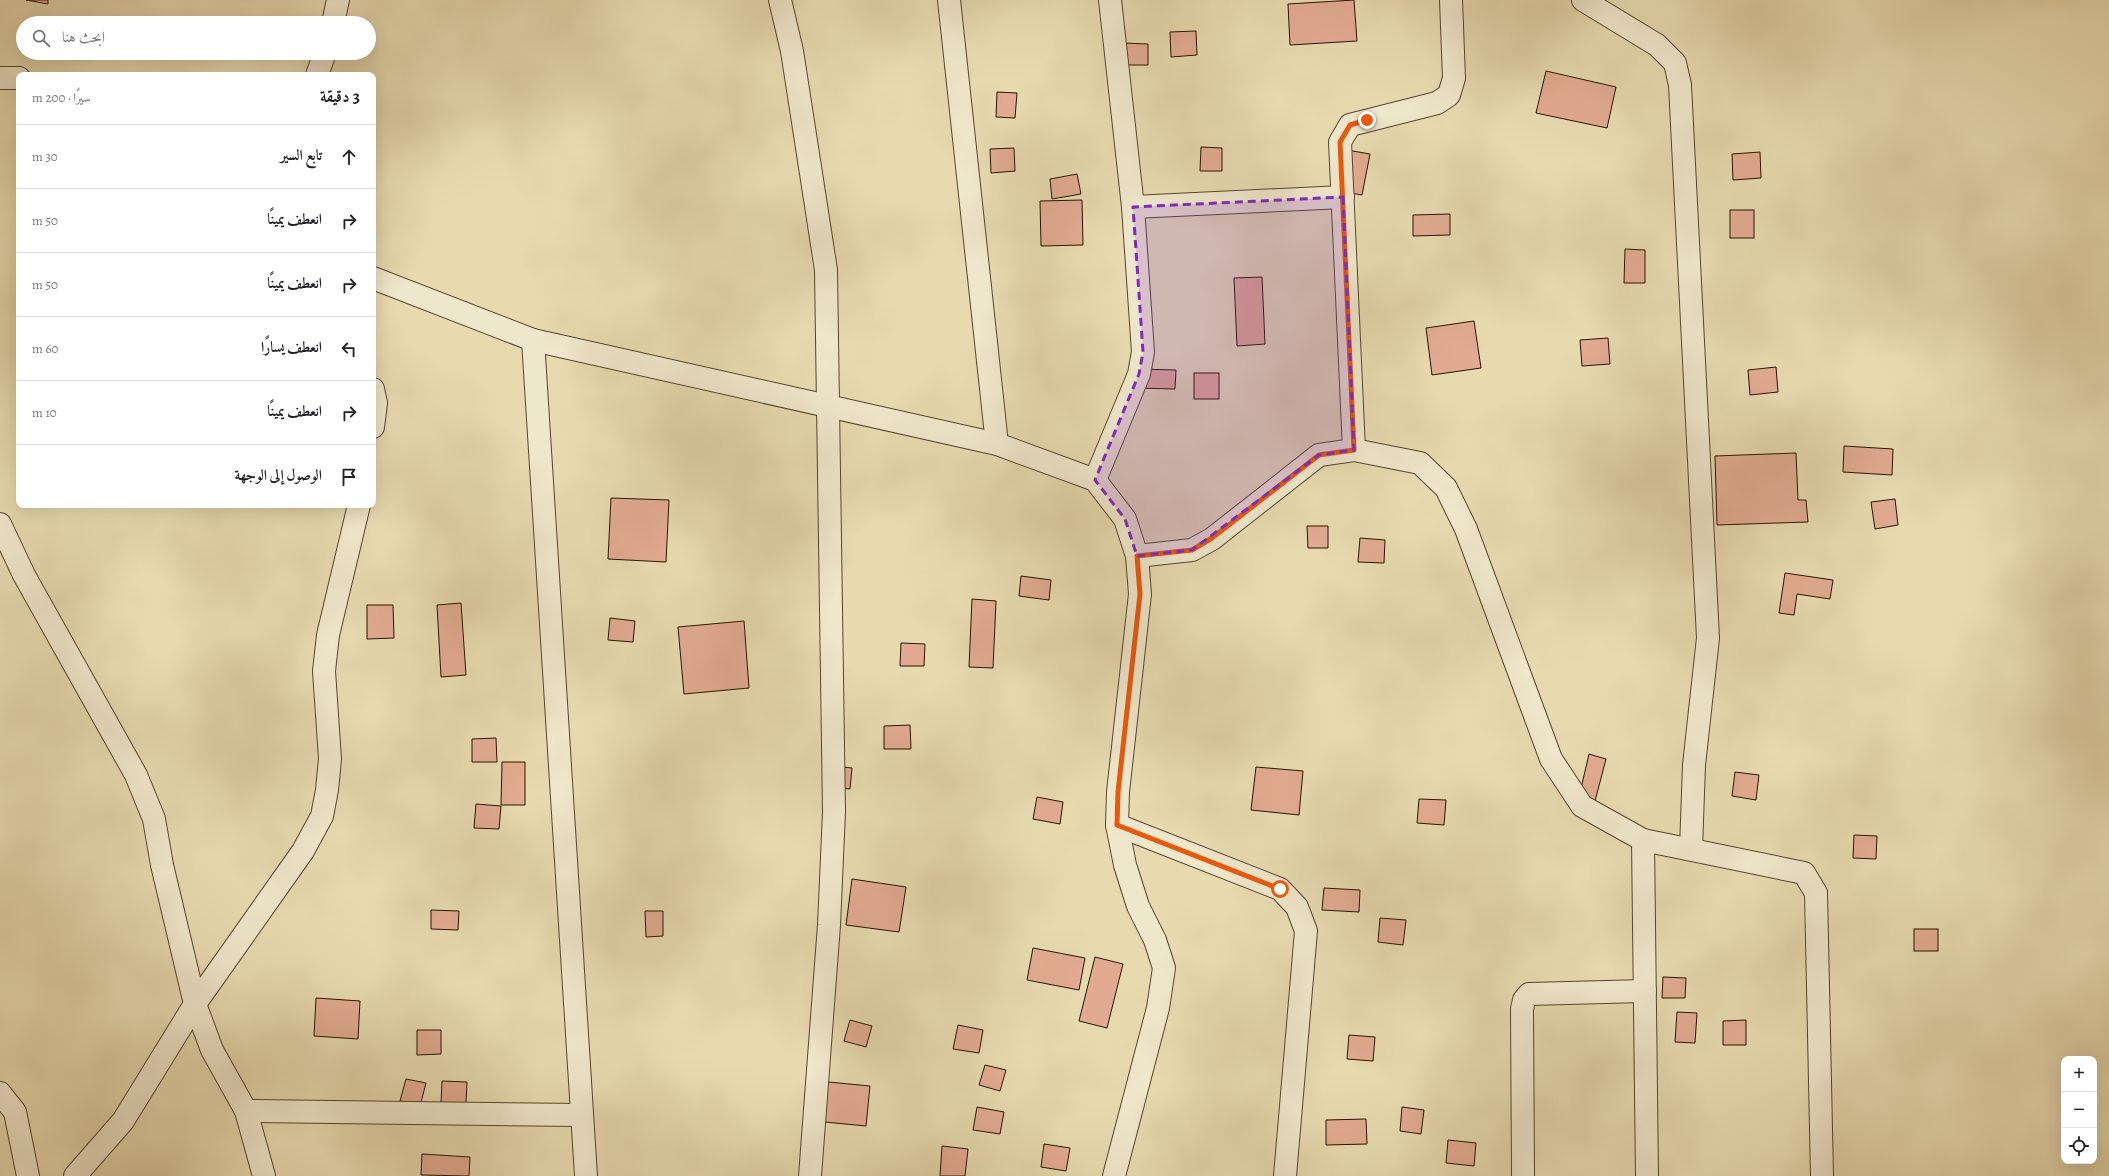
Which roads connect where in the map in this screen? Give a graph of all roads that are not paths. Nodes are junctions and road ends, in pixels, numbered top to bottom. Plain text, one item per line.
1 (338, 0) edge
2 (780, 0) edge
3 (949, 0) edge
4 (1110, 0) edge
5 (1451, 0) edge
6 (1583, 0) edge
7 (335, 16) edge
8 (322, 60) edge
9 (318, 72) edge
10 (0, 78) edge
11 (16, 78) edge
12 (1343, 197) junction
13 (1132, 207) junction
14 (376, 279) edge
15 (533, 340) junction
16 (828, 405) junction
17 (997, 444) junction
18 (1354, 450) junction
19 (1095, 480) junction
20 (358, 508) edge
21 (0, 524) edge
22 (1137, 556) junction
23 (1117, 825) junction
24 (1643, 840) junction
25 (1691, 849) junction
26 (1645, 991) junction
27 (195, 1004) junction
28 (0, 1093) edge
29 (246, 1111) junction
30 (581, 1115) junction
31 (28, 1176) edge
32 (75, 1176) edge
33 (264, 1176) edge
34 (586, 1176) edge
35 (810, 1176) edge
36 (1114, 1176) edge
37 (1285, 1176) edge
38 (1523, 1176) edge
39 (1647, 1176) edge
40 (1822, 1176) edge

1 - 7 street
2 - 16 street
3 - 17 street
4 - 13 street
5 - 12 street
6 - 25 street
8 - 9 street
10 - 11 street
12 - 13 street
12 - 18 street
13 - 19 street
14 - 15 street
15 - 16 street
15 - 30 street
16 - 17 street
16 - 35 street
17 - 19 street
18 - 22 street
18 - 24 street
19 - 22 street
20 - 27 street
21 - 27 street
22 - 23 street
23 - 36 street
23 - 37 street
24 - 25 street
24 - 26 street
25 - 40 street
26 - 38 street
26 - 39 street
27 - 29 street
27 - 32 street
28 - 31 street
29 - 30 street
29 - 33 street
30 - 34 street

